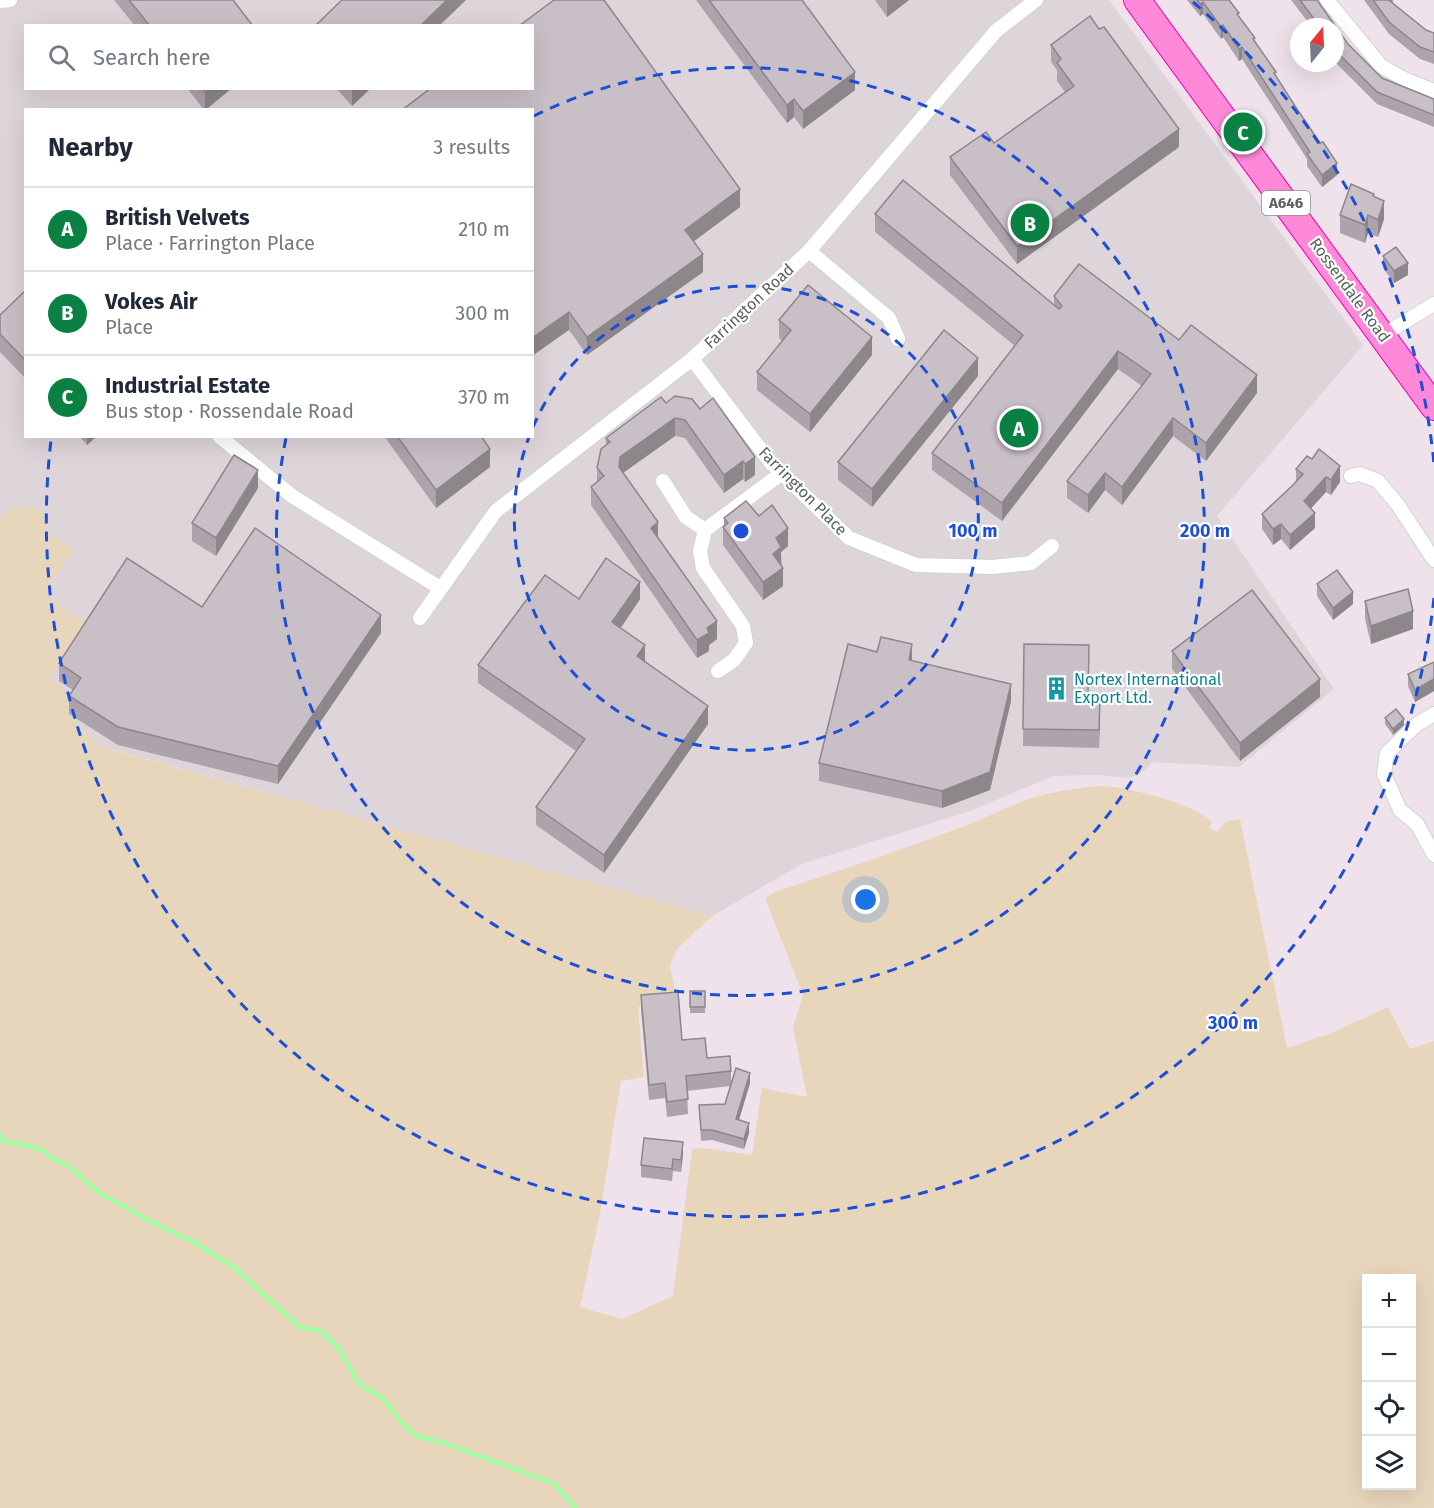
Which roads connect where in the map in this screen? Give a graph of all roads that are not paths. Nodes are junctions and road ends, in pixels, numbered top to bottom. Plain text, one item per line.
1 (10, 0) edge
2 (1036, 0) edge
3 (1137, 0) edge
4 (1327, 0) edge
5 (0, 1) edge
6 (1434, 91) edge
7 (809, 251) junction
8 (1434, 304) edge
9 (1383, 335) junction
10 (898, 339) dead end
11 (692, 359) junction
12 (1434, 406) edge
13 (221, 438) edge
14 (782, 473) junction
15 (1351, 476) dead end
16 (663, 481) dead end
17 (705, 530) junction
18 (1052, 546) dead end
19 (1434, 560) edge
20 (440, 588) junction
21 (420, 618) dead end
22 (718, 671) dead end
23 (1434, 714) edge
24 (1434, 855) edge

1 - 5 street
2 - 7 street, Farrington Road
3 - 9 highway, Rossendale Road / A646
4 - 6 street
7 - 10 street
7 - 11 street, Farrington Road
8 - 9 street
9 - 12 highway, Rossendale Road / A646
11 - 14 street, Farrington Place
11 - 20 street, Farrington Road
13 - 20 street
14 - 17 street
14 - 18 street, Farrington Place
15 - 19 street
16 - 17 street
17 - 22 street
20 - 21 street, Farrington Road
23 - 24 street

